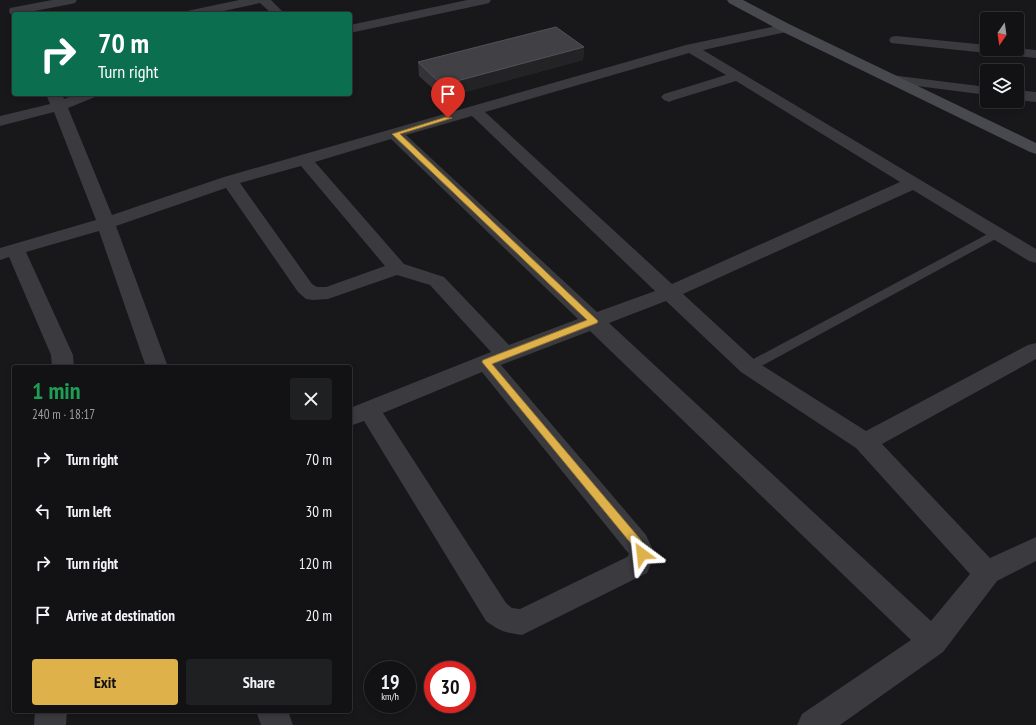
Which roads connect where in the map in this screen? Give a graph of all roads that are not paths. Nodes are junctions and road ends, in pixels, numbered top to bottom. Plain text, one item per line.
1 (71, 0) edge
2 (257, 0) edge
3 (264, 0) edge
4 (484, 0) edge
5 (733, 0) edge
6 (13, 10) edge
7 (201, 12) edge
8 (277, 12) edge
9 (786, 28) junction
10 (352, 29) edge
11 (896, 40) dead end
12 (691, 48) junction
13 (1036, 54) edge
14 (738, 76) junction
15 (891, 79) junction
16 (980, 90) edge
17 (79, 96) edge
18 (1024, 96) edge
19 (669, 97) dead end
20 (1036, 97) edge
21 (57, 100) edge
22 (475, 111) junction
23 (0, 121) edge
24 (395, 134) junction
25 (1036, 149) edge
26 (305, 160) junction
27 (230, 181) junction
28 (913, 182) junction
29 (106, 223) junction
30 (997, 233) junction
31 (8, 251) edge
32 (1036, 257) edge
33 (397, 268) junction
34 (671, 292) junction
35 (594, 321) junction
36 (1036, 350) edge
37 (496, 358) junction
38 (63, 365) edge
39 (156, 365) edge
40 (749, 367) junction
41 (359, 413) edge
42 (865, 442) junction
43 (1036, 548) edge
44 (987, 573) junction
45 (933, 642) junction
46 (51, 713) edge
47 (273, 713) edge
48 (50, 725) edge
49 (277, 725) edge
50 (813, 725) edge

1 - 6 street
2 - 7 street
3 - 8 street
4 - 10 street
5 - 9 street
9 - 12 street
9 - 15 street
11 - 13 street
12 - 14 street
12 - 22 street
14 - 19 street
14 - 28 street
15 - 16 street
15 - 25 street
17 - 21 street
18 - 20 street
21 - 23 street
21 - 29 street
22 - 24 street
22 - 34 street
24 - 26 street
24 - 35 street
26 - 27 street
26 - 33 street
27 - 29 street
27 - 33 street
28 - 30 street
28 - 34 street
29 - 31 street
29 - 39 street
30 - 32 street
30 - 40 lane
31 - 38 street
33 - 37 street
34 - 35 street
34 - 40 street
35 - 37 street
35 - 45 street
36 - 42 street
37 - 41 street
37 - 41 street
40 - 42 street
42 - 44 street
43 - 44 street
44 - 45 street
45 - 50 street
46 - 48 street
47 - 49 street

